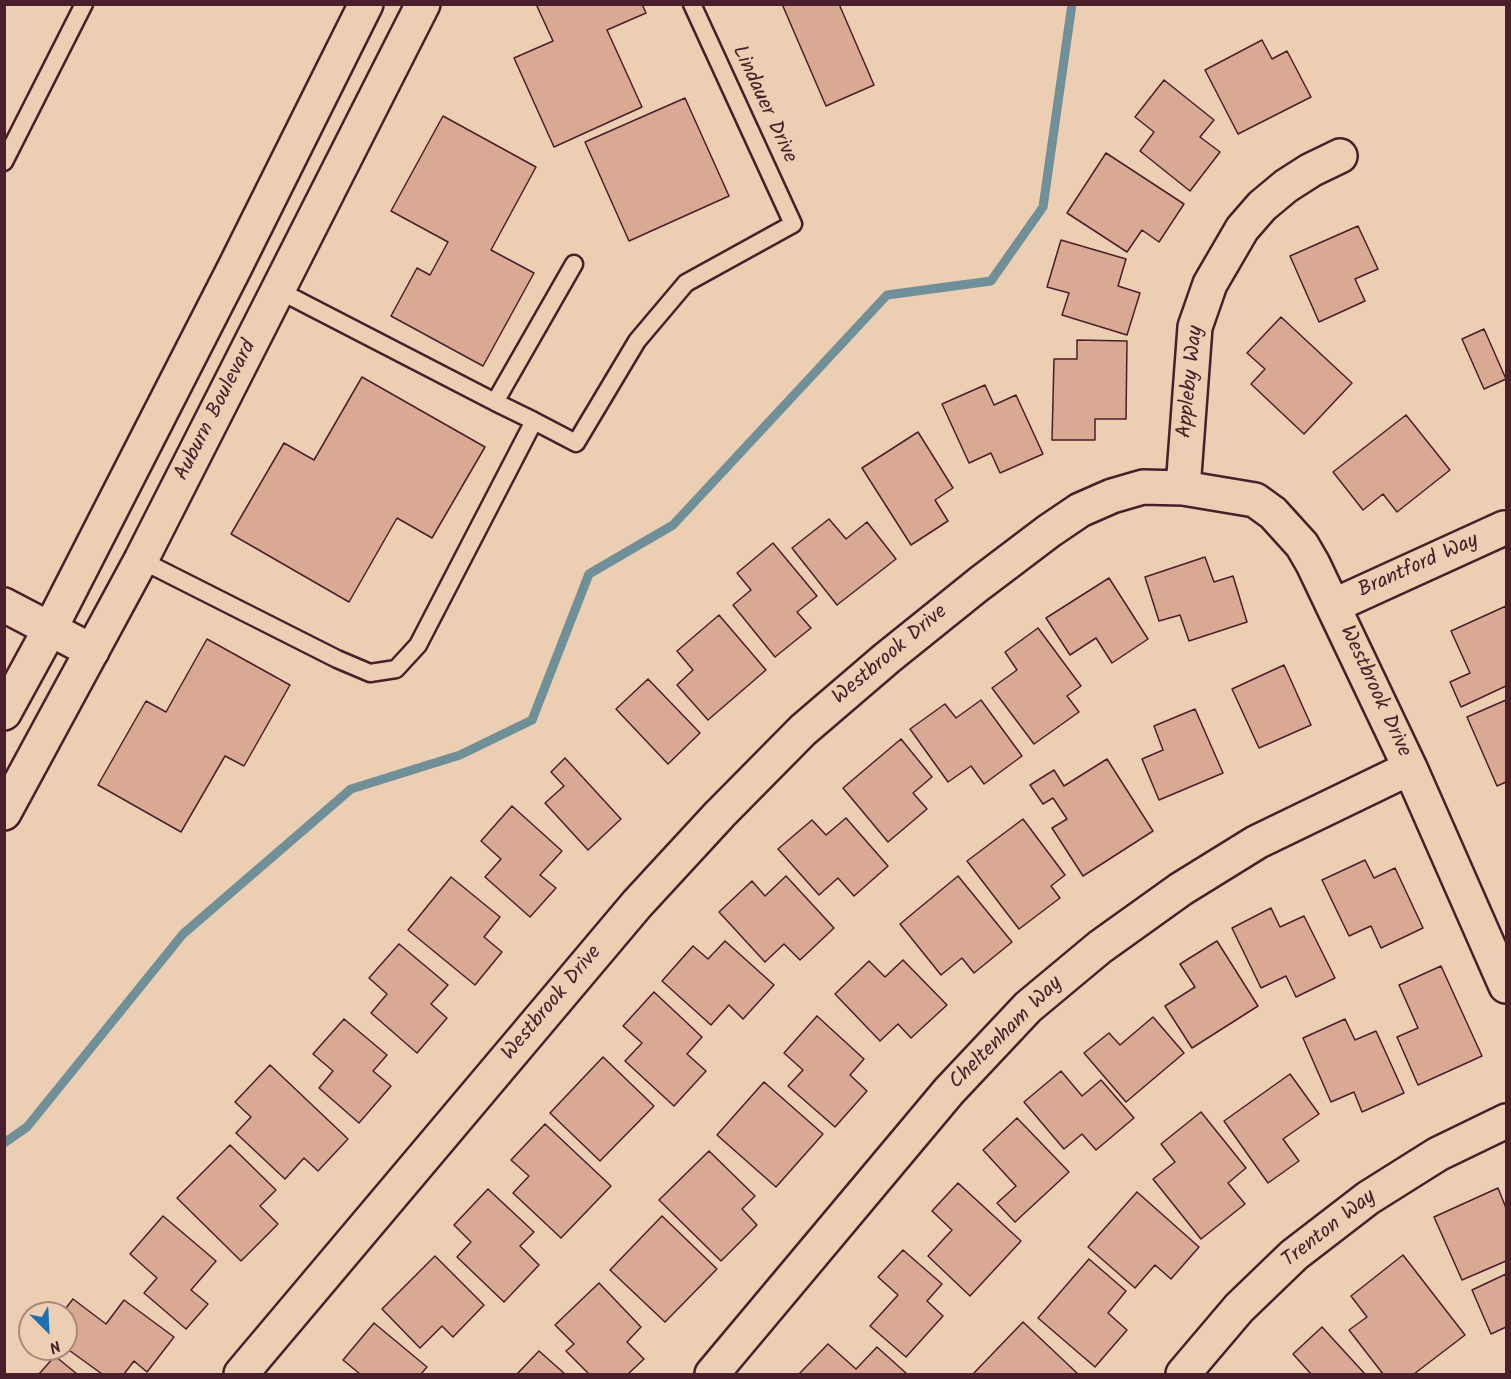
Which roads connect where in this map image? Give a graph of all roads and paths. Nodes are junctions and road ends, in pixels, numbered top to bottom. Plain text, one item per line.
1 (84, 4) edge
2 (366, 4) edge
3 (423, 4) edge
4 (692, 4) edge
5 (1340, 156) dead end
6 (4, 162) edge
7 (574, 264) dead end
8 (278, 290) junction
9 (495, 402) junction
10 (534, 421) junction
11 (1183, 488) junction
12 (1504, 528) dead end
13 (141, 560) junction
14 (4, 605) edge
15 (1333, 606) junction
16 (50, 629) junction
17 (92, 651) junction
18 (4, 713) edge
19 (1410, 768) junction
20 (4, 813) edge
21 (1506, 986) edge
22 (1506, 1121) edge
23 (240, 1374) edge
24 (712, 1374) edge
25 (1183, 1374) edge

1 - 6 lane
2 - 16 street
3 - 8 street, Auburn Boulevard
4 - 10 lane, Lindauer Drive
5 - 11 street, Appleby Way
7 - 9 lane
8 - 9 lane
8 - 13 street, Auburn Boulevard
9 - 10 lane
10 - 13 lane
11 - 15 street, Westbrook Drive
11 - 23 street, Westbrook Drive
12 - 15 street, Brantford Way
13 - 17 street, Auburn Boulevard
14 - 16 street
15 - 19 street, Westbrook Drive
16 - 17 street
16 - 18 street
17 - 20 street, Auburn Boulevard
19 - 21 street, Westbrook Drive
19 - 24 street, Cheltenham Way
22 - 25 street, Trenton Way

